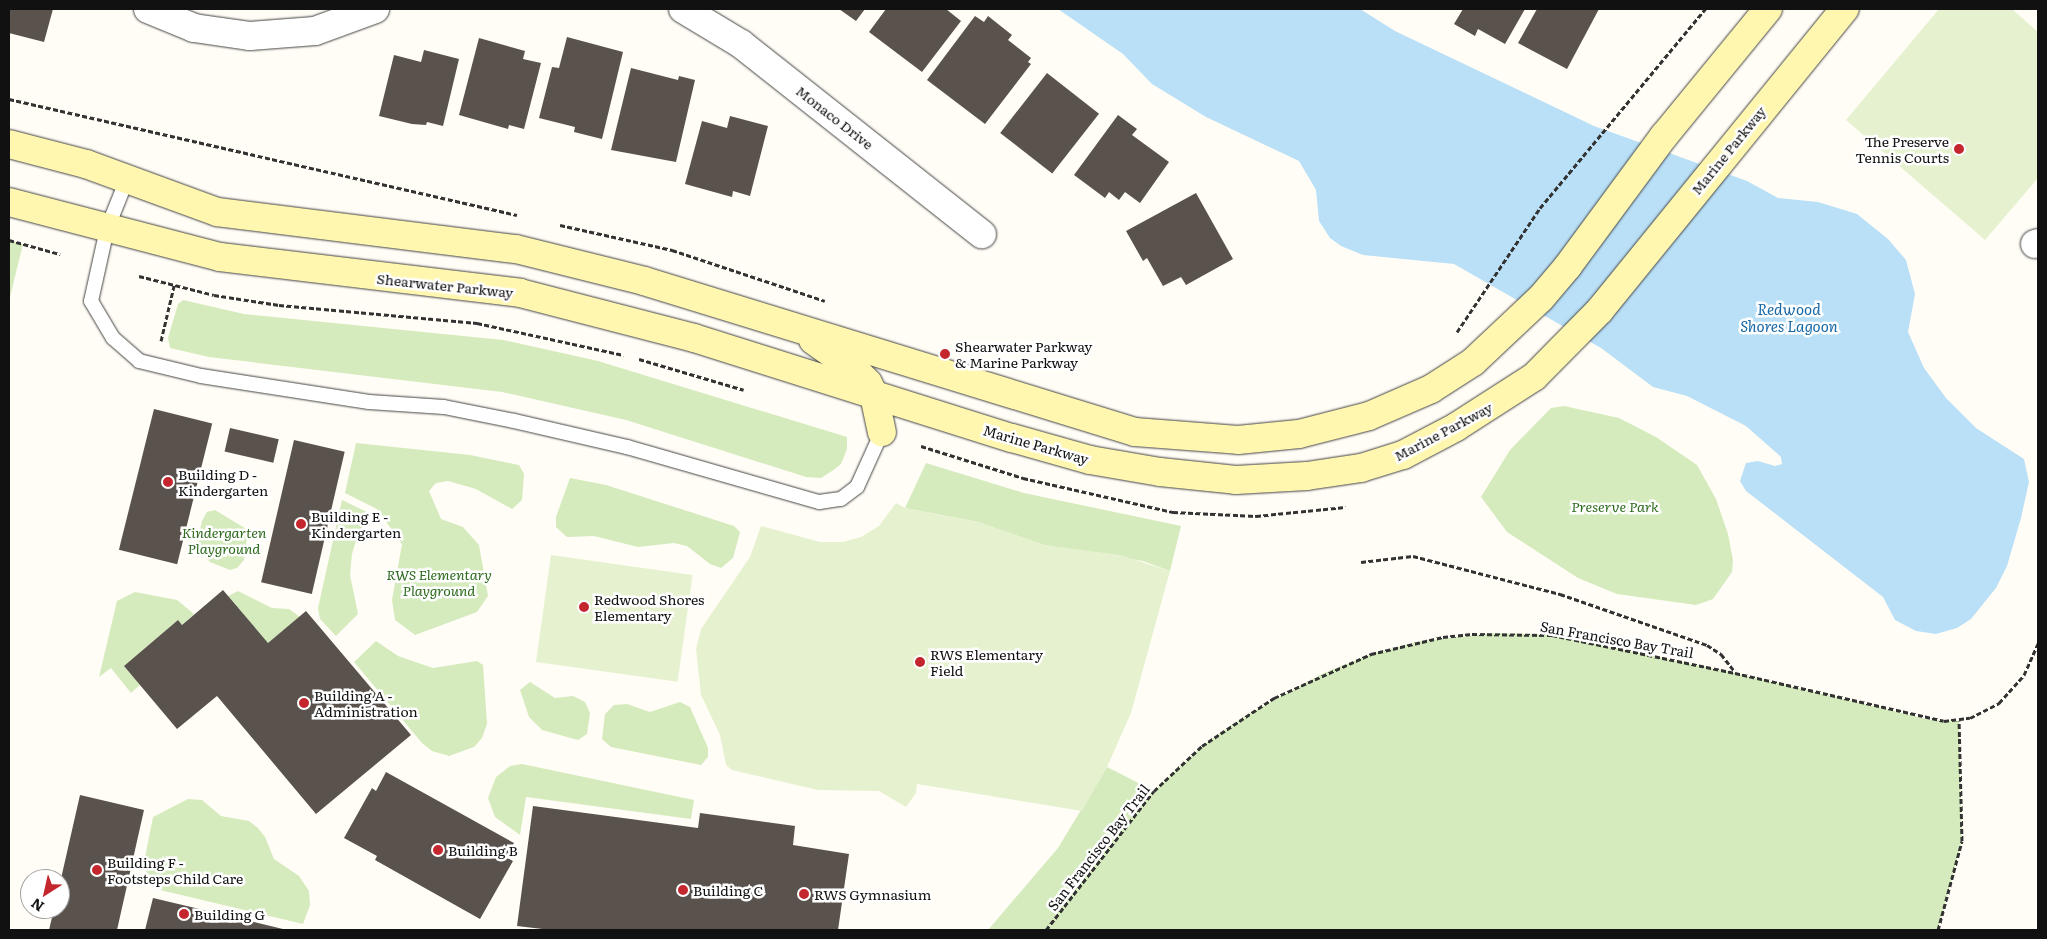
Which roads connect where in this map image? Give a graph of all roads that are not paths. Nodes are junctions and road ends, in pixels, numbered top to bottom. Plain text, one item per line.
1 (148, 9) edge
2 (375, 9) edge
3 (683, 9) edge
4 (1768, 9) edge
5 (1845, 9) edge
6 (9, 144) edge
7 (127, 179) junction
8 (9, 202) edge
9 (107, 229) junction
10 (982, 234) dead end
11 (797, 328) junction
12 (874, 395) junction
13 (924, 411) junction
14 (882, 432) junction

1 - 2 street
3 - 10 street, Monaco Drive
4 - 11 main road
5 - 13 main road, Marine Parkway
6 - 7 main road
7 - 9 lane
7 - 11 main road
8 - 9 main road, Shearwater Parkway
9 - 12 main road, Shearwater Parkway
9 - 14 lane
11 - 12 main road
12 - 13 main road, Marine Parkway
12 - 14 main road
13 - 14 main road

